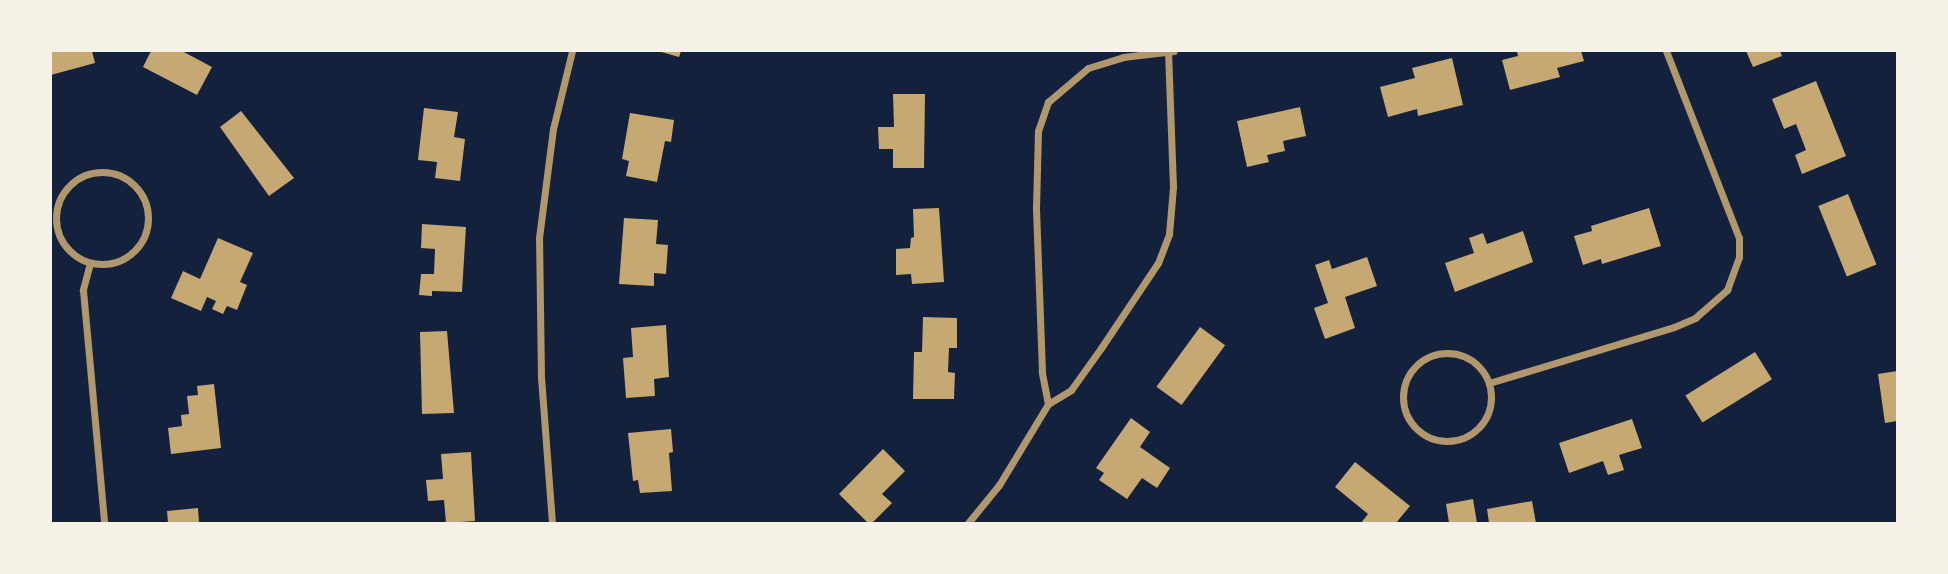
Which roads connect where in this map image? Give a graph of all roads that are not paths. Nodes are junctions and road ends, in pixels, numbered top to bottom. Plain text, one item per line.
1 (572, 51) edge
2 (1171, 51) edge
3 (1666, 51) edge
4 (90, 263) junction
5 (1489, 383) junction
6 (1048, 404) junction
7 (104, 523) edge
8 (552, 523) edge
9 (968, 523) edge

1 - 8 street
2 - 6 street
2 - 6 street
3 - 5 street
4 - 4 street
4 - 7 street
5 - 5 street
6 - 9 street

